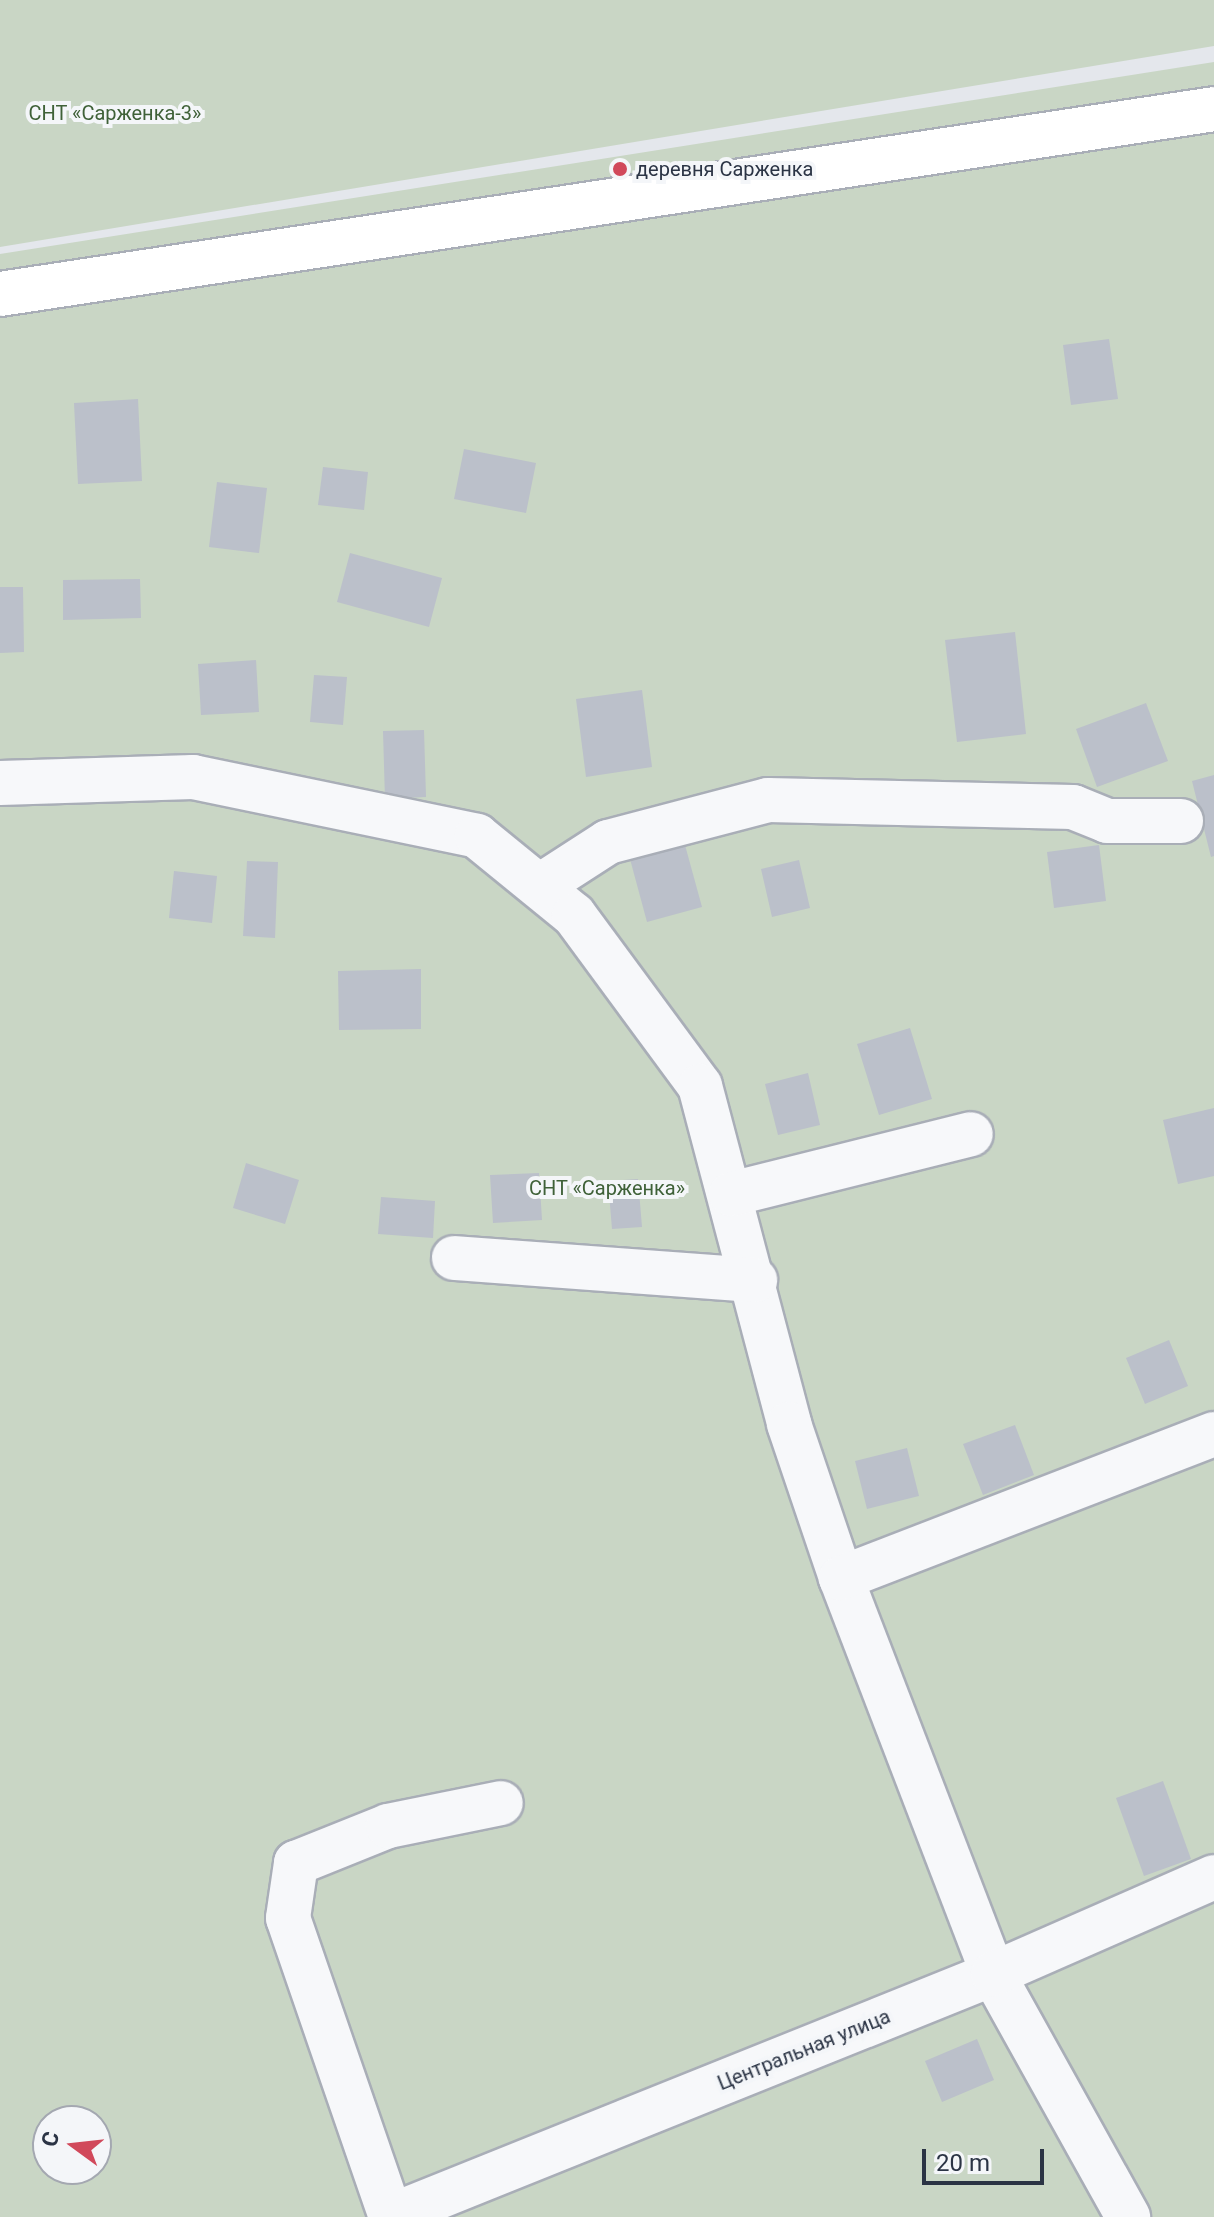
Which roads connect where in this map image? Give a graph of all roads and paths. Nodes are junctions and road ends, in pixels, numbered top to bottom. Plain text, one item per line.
1 (1214, 109) edge
2 (0, 294) edge
3 (0, 783) edge
4 (1181, 821) dead end
5 (543, 884) junction
6 (971, 1134) dead end
7 (731, 1194) junction
8 (454, 1258) dead end
9 (755, 1280) junction
10 (1214, 1434) edge
11 (841, 1578) junction
12 (501, 1803) dead end
13 (1214, 1877) edge
14 (993, 1974) junction
15 (391, 2217) edge
16 (1128, 2217) edge

1 - 2 main road
3 - 5 street
4 - 5 street
5 - 7 street
6 - 7 street
7 - 9 street
8 - 9 street
9 - 11 street
10 - 11 street
11 - 14 street
12 - 15 street
13 - 14 street, Центральная улица
14 - 15 street, Центральная улица
14 - 16 street

